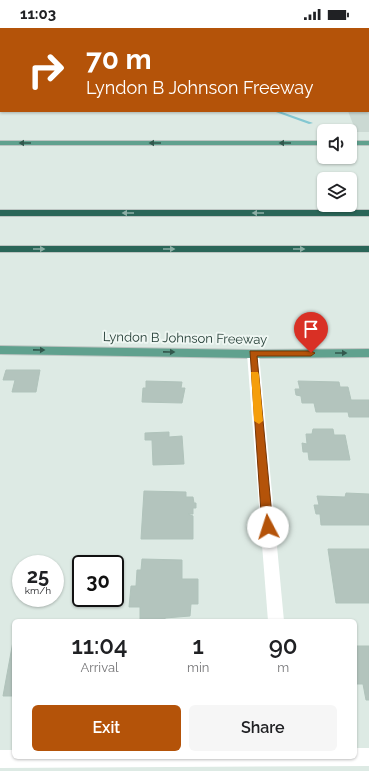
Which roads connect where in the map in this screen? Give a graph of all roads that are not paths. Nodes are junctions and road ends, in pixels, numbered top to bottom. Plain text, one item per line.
1 (0, 143) edge
2 (317, 143) edge
3 (357, 143) edge
4 (369, 143) edge
5 (369, 210) edge
6 (0, 213) edge
7 (297, 213) junction
8 (369, 213) edge
9 (0, 249) edge
10 (369, 249) edge
11 (0, 350) edge
12 (369, 353) edge
13 (253, 354) junction
14 (276, 619) edge
15 (357, 757) edge
16 (369, 757) edge
17 (0, 759) edge
18 (237, 759) edge
19 (83, 765) edge

2 -> 1 main road
3 - 4 main road
5 - 7 highway
7 -> 6 highway
7 - 8 highway
9 -> 10 highway
11 -> 13 main road, Lyndon B Johnson Freeway
13 -> 12 main road, Lyndon B Johnson Freeway
13 - 14 street
15 - 16 street
17 - 19 street
18 - 19 street

